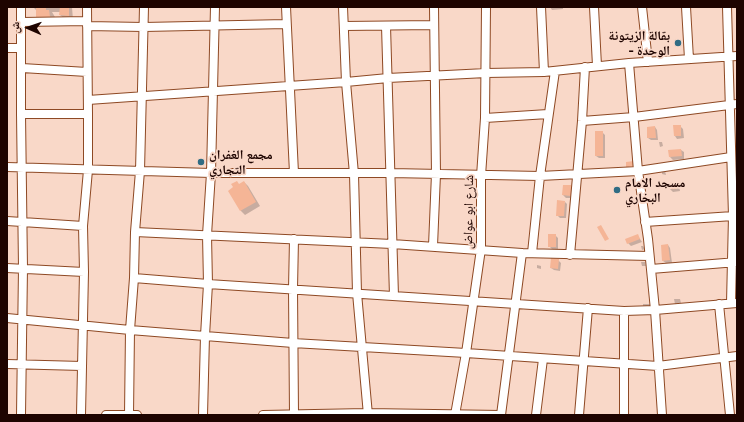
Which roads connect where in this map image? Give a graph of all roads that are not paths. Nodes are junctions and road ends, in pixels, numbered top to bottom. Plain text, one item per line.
1 (21, 7) edge
2 (87, 7) edge
3 (144, 7) edge
4 (215, 7) edge
5 (286, 7) edge
6 (343, 7) edge
7 (434, 7) edge
8 (486, 7) edge
9 (541, 7) edge
10 (594, 7) edge
11 (642, 7) edge
12 (686, 7) edge
13 (727, 7) edge
14 (22, 22) junction
15 (87, 24) junction
16 (286, 24) junction
17 (215, 25) junction
18 (434, 25) junction
19 (344, 26) junction
20 (386, 26) junction
21 (144, 27) junction
22 (7, 48) edge
23 (22, 48) junction
24 (733, 56) edge
25 (688, 59) junction
26 (648, 62) junction
27 (630, 63) junction
28 (597, 66) junction
29 (585, 67) junction
30 (22, 68) junction
31 (555, 71) junction
32 (88, 72) junction
33 (544, 72) junction
34 (486, 73) junction
35 (434, 75) junction
36 (388, 78) junction
37 (346, 82) junction
38 (290, 86) junction
39 (213, 92) junction
40 (141, 96) junction
41 (88, 100) junction
42 (734, 105) edge
43 (21, 114) junction
44 (88, 114) junction
45 (548, 114) junction
46 (634, 117) junction
47 (485, 118) junction
48 (582, 121) junction
49 (730, 157) junction
50 (7, 167) edge
51 (22, 168) junction
52 (88, 170) junction
53 (140, 171) junction
54 (638, 171) junction
55 (211, 173) junction
56 (294, 173) junction
57 (391, 173) junction
58 (354, 174) junction
59 (436, 174) junction
60 (577, 175) junction
61 (481, 176) junction
62 (540, 176) junction
63 (733, 216) junction
64 (7, 221) edge
65 (23, 222) junction
66 (645, 222) junction
67 (83, 226) junction
68 (135, 232) junction
69 (208, 235) junction
70 (294, 239) junction
71 (355, 243) junction
72 (392, 244) junction
73 (433, 246) junction
74 (481, 249) junction
75 (522, 253) junction
76 (532, 253) junction
77 (570, 255) junction
78 (649, 256) junction
79 (734, 262) edge
80 (7, 268) edge
81 (23, 268) junction
82 (651, 269) junction
83 (84, 272) junction
84 (134, 278) junction
85 (208, 284) junction
86 (293, 289) junction
87 (357, 293) junction
88 (394, 296) junction
89 (474, 300) junction
90 (516, 303) junction
91 (734, 303) edge
92 (719, 304) junction
93 (588, 308) junction
94 (624, 310) junction
95 (655, 310) junction
96 (7, 318) edge
97 (22, 320) junction
98 (82, 326) junction
99 (130, 330) junction
100 (205, 336) junction
101 (293, 343) junction
102 (362, 347) junction
103 (466, 353) junction
104 (510, 356) junction
105 (737, 356) edge
106 (724, 358) junction
107 (543, 359) junction
108 (584, 361) junction
109 (624, 363) junction
110 (7, 364) edge
111 (23, 364) junction
112 (82, 366) junction
113 (658, 366) junction
114 (294, 414) edge
115 (368, 414) edge
116 (456, 414) edge
117 (21, 415) edge
118 (81, 415) edge
119 (106, 415) edge
120 (129, 415) edge
121 (137, 415) edge
122 (203, 415) edge
123 (263, 415) edge
124 (501, 415) edge
125 (536, 415) edge
126 (578, 415) edge
127 (624, 415) edge
128 (662, 415) edge
129 (730, 415) edge

1 - 14 street
2 - 15 street
3 - 21 street
4 - 17 street
5 - 16 street
6 - 19 street
7 - 18 street
8 - 34 street, شارع ابو عواض
9 - 33 street
10 - 28 street
11 - 26 street
12 - 25 street
13 - 24 street
14 - 15 street
14 - 23 street
15 - 21 street
15 - 32 street
16 - 17 street
16 - 38 street
17 - 21 street
17 - 39 street
18 - 20 street
18 - 35 street
19 - 20 street
19 - 37 street
20 - 36 street
21 - 40 street
22 - 23 street
23 - 30 street
24 - 25 street
24 - 42 street
25 - 26 street
26 - 27 street
27 - 28 street
27 - 46 street
28 - 29 street
29 - 31 street
29 - 48 street
30 - 32 street
30 - 43 street
31 - 33 street
31 - 45 street
32 - 41 street
33 - 34 street
34 - 35 street
34 - 47 street, شارع ابو عواض
35 - 36 street
35 - 59 street
36 - 37 street
36 - 57 street
37 - 38 street
37 - 58 street
38 - 39 street
38 - 56 street
39 - 40 street
39 - 55 street
40 - 41 street
40 - 53 street
41 - 44 street
42 - 46 street
42 - 49 street
43 - 44 street
43 - 51 street
44 - 52 street
45 - 47 street
45 - 62 street
46 - 48 street
46 - 54 street
47 - 61 street, شارع ابو عواض
48 - 60 street
49 - 54 street
49 - 63 street
50 - 51 street
51 - 52 street
51 - 65 street
52 - 53 street
52 - 67 street
53 - 55 street
53 - 68 street
54 - 60 street
54 - 66 street
55 - 56 street
55 - 69 street
56 - 58 street
57 - 58 street
57 - 59 street
57 - 72 street
58 - 71 street
59 - 61 street
59 - 73 street
60 - 62 street
60 - 77 street
61 - 62 street
61 - 74 street, شارع ابو عواض
62 - 76 street
63 - 66 street
63 - 79 street
64 - 65 street
65 - 67 street
65 - 81 street
66 - 78 street
67 - 83 street
68 - 69 street
68 - 84 street
69 - 70 street
69 - 85 street
70 - 71 street
70 - 86 street
71 - 72 street
71 - 87 street
72 - 73 street
72 - 88 street
73 - 74 street
74 - 75 street
74 - 89 street, شارع ابو عواض
75 - 76 street
75 - 90 street
76 - 77 street
77 - 78 street
78 - 82 street
79 - 82 street
79 - 91 street
80 - 81 street
81 - 83 street
81 - 97 street
82 - 95 street
83 - 98 street
84 - 85 street
84 - 99 street
85 - 86 street
85 - 100 street
86 - 87 street
86 - 101 street
87 - 88 street
87 - 102 street
88 - 89 street
89 - 90 street
89 - 103 street, شارع ابو عواض
90 - 93 street
90 - 104 street
91 - 92 street
92 - 95 street
92 - 106 street
93 - 94 street
93 - 108 street
94 - 95 street
94 - 109 street
95 - 113 street
96 - 97 street
97 - 98 street
97 - 111 street
98 - 99 street
98 - 112 street
99 - 100 street
99 - 120 street
100 - 101 street
100 - 122 street
101 - 102 street
101 - 114 street
102 - 103 street
102 - 115 street
103 - 104 street
103 - 116 street, شارع ابو عواض
104 - 107 street
104 - 124 street
105 - 106 street
106 - 113 street
106 - 129 street
107 - 108 street
107 - 125 street
108 - 109 street
108 - 126 street
109 - 113 street
109 - 127 street
110 - 111 street
111 - 112 street
111 - 117 street
112 - 118 street
113 - 128 street
114 - 115 street
114 - 123 street
115 - 116 street
116 - 124 street
119 - 120 street
120 - 121 street

